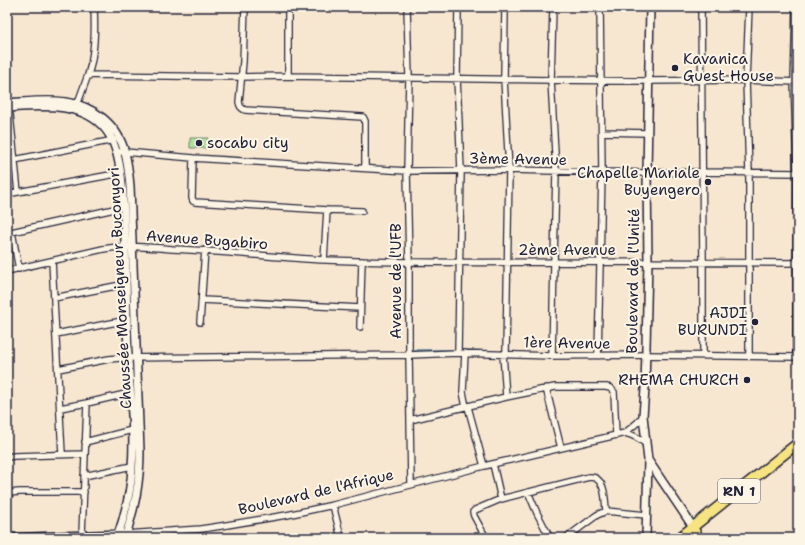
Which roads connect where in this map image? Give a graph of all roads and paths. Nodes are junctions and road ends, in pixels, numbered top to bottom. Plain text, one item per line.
1 (94, 7) edge
2 (245, 7) edge
3 (288, 7) edge
4 (407, 7) edge
5 (458, 7) edge
6 (505, 7) edge
7 (553, 7) edge
8 (600, 7) edge
9 (650, 7) edge
10 (701, 7) edge
11 (748, 7) edge
12 (796, 7) edge
13 (88, 75) junction
14 (288, 76) junction
15 (241, 77) junction
16 (409, 78) junction
17 (457, 78) junction
18 (504, 79) junction
19 (551, 80) junction
20 (602, 80) junction
21 (746, 80) junction
22 (649, 81) junction
23 (702, 81) junction
24 (796, 82) edge
25 (8, 105) edge
26 (77, 107) junction
27 (602, 132) junction
28 (648, 134) junction
29 (120, 139) junction
30 (112, 140) junction
31 (10, 152) edge
32 (117, 152) junction
33 (125, 152) junction
34 (193, 158) junction
35 (14, 160) junction
36 (365, 168) junction
37 (460, 170) junction
38 (509, 170) junction
39 (407, 171) junction
40 (556, 171) junction
41 (602, 172) junction
42 (702, 172) junction
43 (121, 173) junction
44 (647, 173) junction
45 (749, 173) junction
46 (797, 173) edge
47 (18, 192) junction
48 (7, 194) edge
49 (123, 207) junction
50 (327, 210) junction
51 (362, 211) dead end
52 (10, 232) edge
53 (125, 247) junction
54 (133, 247) junction
55 (205, 250) junction
56 (324, 260) junction
57 (52, 261) junction
58 (362, 261) junction
59 (409, 262) junction
60 (459, 262) junction
61 (508, 262) junction
62 (554, 262) junction
63 (601, 262) junction
64 (648, 262) junction
65 (703, 263) junction
66 (750, 263) junction
67 (797, 263) edge
68 (19, 269) junction
69 (7, 271) edge
70 (126, 284) junction
71 (54, 298) junction
72 (202, 300) junction
73 (360, 308) junction
74 (127, 320) junction
75 (200, 322) dead end
76 (360, 327) dead end
77 (56, 334) junction
78 (458, 353) junction
79 (465, 353) junction
80 (505, 354) junction
81 (409, 355) junction
82 (645, 355) junction
83 (703, 355) junction
84 (552, 356) junction
85 (598, 356) junction
86 (749, 356) junction
87 (797, 357) edge
88 (128, 358) junction
89 (137, 358) junction
90 (58, 369) junction
91 (546, 388) junction
92 (130, 393) junction
93 (506, 397) junction
94 (87, 403) junction
95 (467, 407) junction
96 (60, 408) junction
97 (643, 416) junction
98 (410, 420) junction
99 (132, 430) junction
100 (625, 433) junction
101 (616, 435) junction
102 (85, 442) junction
103 (798, 443) edge
104 (646, 444) junction
105 (561, 448) junction
106 (62, 454) junction
107 (85, 454) junction
108 (7, 457) edge
109 (648, 460) junction
110 (493, 464) junction
111 (132, 466) junction
112 (484, 466) junction
113 (84, 476) junction
114 (411, 484) junction
115 (84, 492) junction
116 (528, 492) junction
117 (7, 493) edge
118 (501, 499) junction
119 (333, 505) junction
120 (606, 511) junction
121 (646, 515) junction
122 (693, 527) junction
123 (82, 535) junction
124 (122, 536) edge
125 (683, 537) edge
126 (7, 538) edge
127 (341, 538) edge
128 (486, 538) edge
129 (550, 538) edge
130 (566, 538) edge
131 (646, 538) edge
132 (699, 538) edge

1 - 13 street
2 - 15 street
3 - 14 street
4 - 16 street, Avenue de l'UFB
5 - 17 street
6 - 18 street
7 - 19 street
8 - 20 street
9 - 22 street, Boulevard de l'Unité
10 - 23 street
11 - 21 street
12 - 24 street
13 - 15 street
13 - 26 street
14 - 15 street
14 - 16 street
15 - 36 street
16 - 17 street
16 - 39 street, Avenue de l'UFB
17 - 18 street
17 - 37 street
18 - 19 street
18 - 38 street
19 - 20 street
19 - 40 street
20 - 22 street
20 - 27 street
21 - 23 street
21 - 24 street
21 - 45 street
22 - 23 street
22 - 28 street, Boulevard de l'Unité
23 - 42 street
24 - 46 street
25 - 26 street, Chaussée Monseigneur Buconyori
25 - 31 street
26 - 29 street, Chaussée Monseigneur Buconyori
26 - 30 street, Chaussée Monseigneur Buconyori
27 - 28 street
27 - 41 street
28 - 44 street, Boulevard de l'Unité
29 - 30 street
29 - 33 street, Chaussée Monseigneur Buconyori
30 - 32 street, Chaussée Monseigneur Buconyori
30 - 35 street
31 - 35 street
32 - 33 street, 3ème Avenue
32 - 43 street, Chaussée Monseigneur Buconyori
33 - 34 street, 3ème Avenue
33 - 54 street, Chaussée Monseigneur Buconyori
34 - 36 street, 3ème Avenue
34 - 50 street
35 - 47 street
36 - 39 street, 3ème Avenue
37 - 38 street, 3ème Avenue
37 - 39 street, 3ème Avenue
37 - 60 street
38 - 40 street, 3ème Avenue
38 - 61 street
39 - 59 street, Avenue de l'UFB
40 - 41 street, 3ème Avenue
40 - 62 street
41 - 44 street, 3ème Avenue
41 - 63 street
42 - 44 street, 3ème Avenue
42 - 45 street, 3ème Avenue
42 - 65 street
43 - 47 street
43 - 49 street, Chaussée Monseigneur Buconyori
44 - 64 street, Boulevard de l'Unité
45 - 46 street, 3ème Avenue
45 - 66 street
46 - 67 street
47 - 48 street
49 - 52 street
49 - 53 street, Chaussée Monseigneur Buconyori
50 - 51 street
50 - 56 street
52 - 68 street
53 - 54 street, Avenue Bugabiro
53 - 57 street, Avenue Bugabiro
53 - 70 street, Chaussée Monseigneur Buconyori
54 - 55 street, Avenue Bugabiro
54 - 89 street, Chaussée Monseigneur Buconyori
55 - 56 street, Avenue Bugabiro
55 - 72 street
56 - 58 street, Avenue Bugabiro
57 - 68 street, Avenue Bugabiro
57 - 71 street
58 - 59 street, Avenue Bugabiro
58 - 73 street
59 - 60 street, 2ème Avenue
59 - 81 street, Avenue de l'UFB
60 - 61 street, 2ème Avenue
60 - 78 street
61 - 62 street, 2ème Avenue
61 - 80 street
62 - 63 street, 2ème Avenue
62 - 84 street
63 - 64 street, 2ème Avenue
63 - 85 street
64 - 65 street, 2ème Avenue
64 - 82 street, Boulevard de l'Unité
65 - 66 street, 2ème Avenue
65 - 83 street
66 - 67 street, 2ème Avenue
66 - 86 street
67 - 87 street
68 - 69 street, Avenue Bugabiro
70 - 71 street
70 - 74 street, Chaussée Monseigneur Buconyori
71 - 77 street
72 - 73 street
72 - 75 street
73 - 76 street
74 - 77 street
74 - 88 street, Chaussée Monseigneur Buconyori
77 - 90 street
78 - 79 street, 1ère Avenue
78 - 81 street, 1ère Avenue
79 - 80 street, 1ère Avenue
79 - 95 street
80 - 84 street, 1ère Avenue
80 - 93 street
81 - 89 street, 1ère Avenue
81 - 98 street, Avenue de l'UFB
82 - 83 street, 1ère Avenue
82 - 85 street, 1ère Avenue
82 - 97 street, Boulevard de l'Unité
83 - 86 street, 1ère Avenue
84 - 85 street, 1ère Avenue
86 - 87 street, 1ère Avenue
88 - 89 street, 1ère Avenue
88 - 90 street, 1ère Avenue
88 - 92 street, Chaussée Monseigneur Buconyori
89 - 124 street, Chaussée Monseigneur Buconyori
90 - 96 street
91 - 93 street
91 - 101 street
91 - 105 street
92 - 94 street
92 - 99 street, Chaussée Monseigneur Buconyori
93 - 95 street
94 - 96 street
94 - 102 street
95 - 98 street
95 - 112 street
96 - 106 street
97 - 100 street, Boulevard de l'Afrique
97 - 104 street, Boulevard de l'Unité
98 - 114 street, Avenue de l'UFB
99 - 102 street
99 - 111 street, Chaussée Monseigneur Buconyori
100 - 101 street, Boulevard de l'Afrique
100 - 104 street
101 - 105 street, Boulevard de l'Afrique
102 - 107 street
103 - 122 highway, RN 1
104 - 109 street, Boulevard de l'Unité
105 - 110 street, Boulevard de l'Afrique
106 - 107 street
106 - 108 street
107 - 113 street
109 - 121 street, Boulevard de l'Unité
109 - 122 street, Boulevard de l'Unité
110 - 112 street, Boulevard de l'Afrique
110 - 118 street
111 - 113 street
111 - 124 street, Chaussée Monseigneur Buconyori
112 - 114 street, Boulevard de l'Afrique
113 - 115 street
114 - 119 street, Boulevard de l'Afrique
115 - 117 street
115 - 123 street
116 - 118 street
116 - 120 street
116 - 129 street
118 - 128 street
119 - 124 street, Boulevard de l'Afrique
119 - 127 street
120 - 121 street
120 - 130 street
121 - 131 street, Boulevard de l'Unité
122 - 125 highway, RN 1
122 - 132 main road
123 - 124 street, Boulevard de l'Afrique
123 - 126 street, Boulevard de l'Afrique

